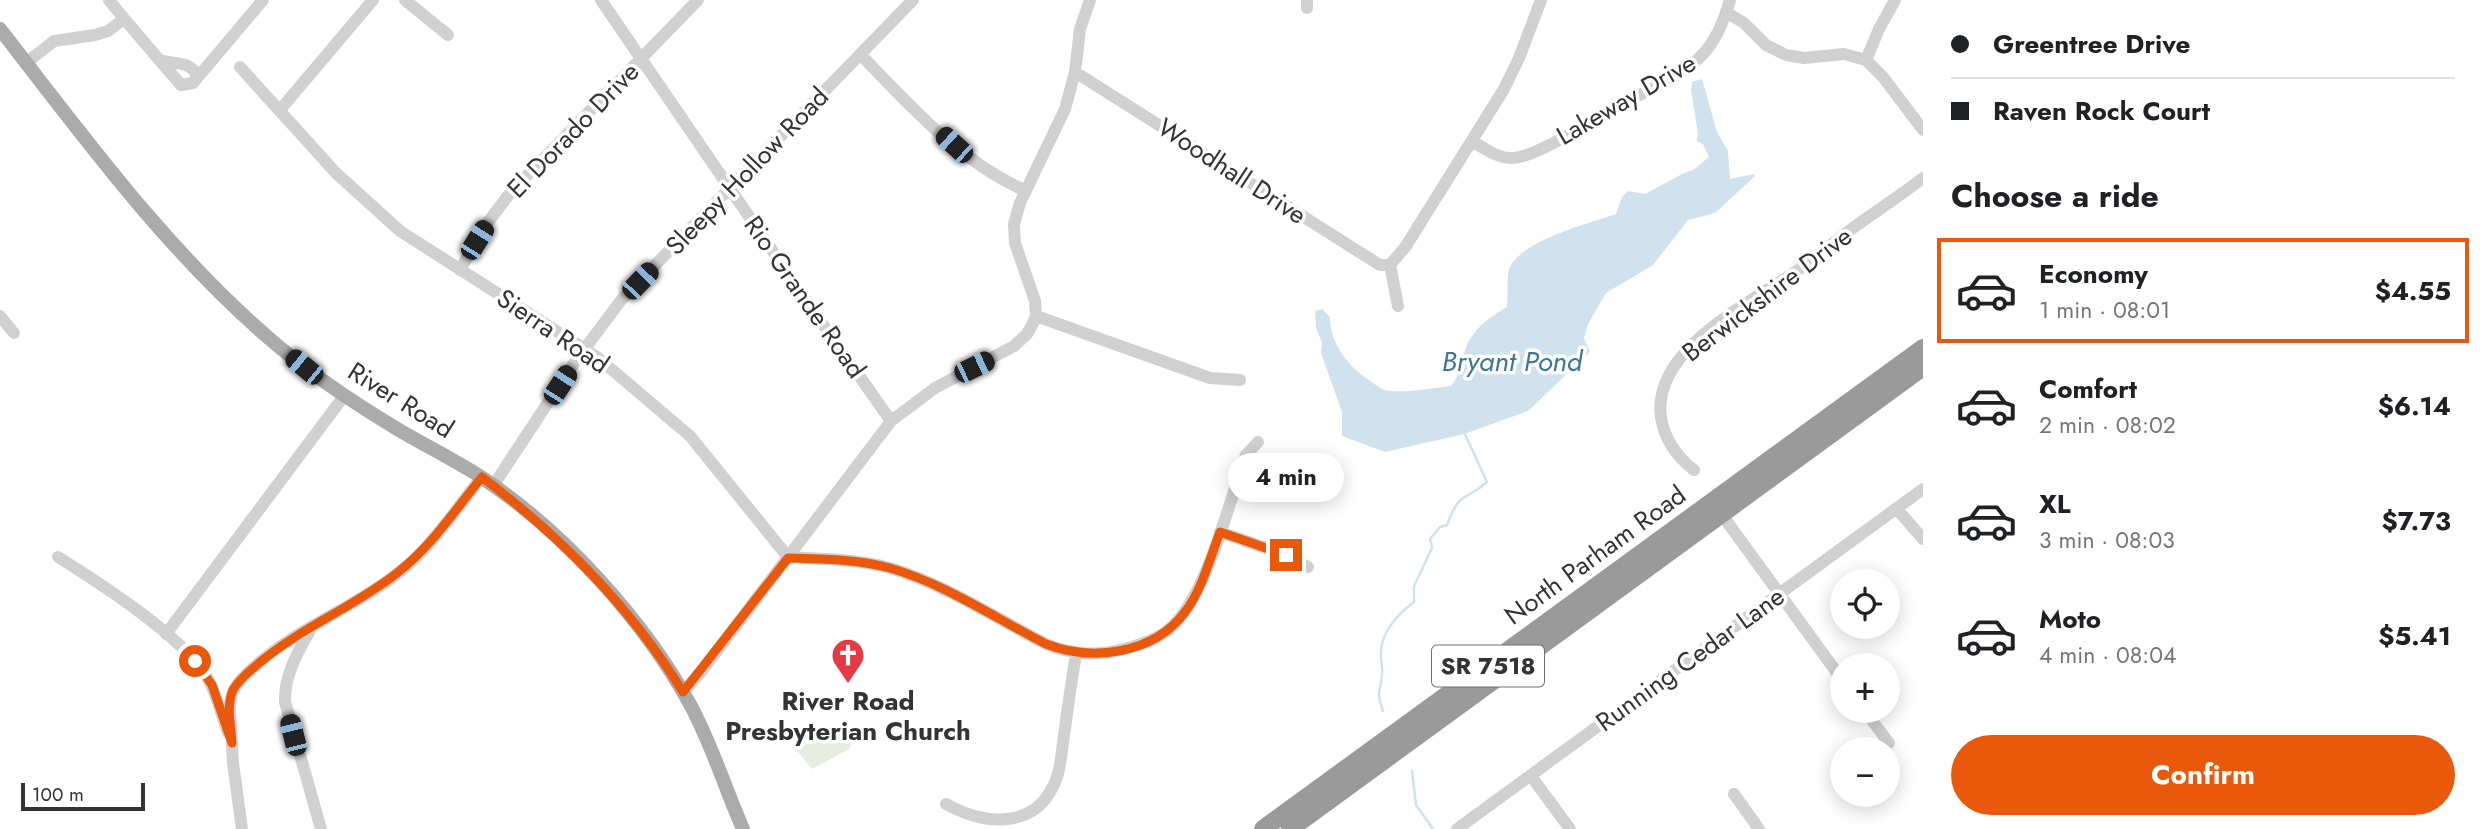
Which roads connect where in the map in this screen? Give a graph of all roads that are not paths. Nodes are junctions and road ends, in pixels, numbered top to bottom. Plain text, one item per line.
1 (109, 0) edge
2 (263, 0) edge
3 (373, 0) edge
4 (405, 0) edge
5 (601, 0) edge
6 (698, 0) edge
7 (913, 0) edge
8 (1090, 0) edge
9 (1541, 0) edge
10 (1895, 0) edge
11 (1728, 6) edge
12 (124, 19) junction
13 (0, 29) edge
14 (448, 35) dead end
15 (860, 54) junction
16 (641, 59) junction
17 (159, 60) junction
18 (1866, 60) junction
19 (26, 63) junction
20 (240, 66) dead end
21 (1076, 72) junction
22 (193, 83) junction
23 (280, 110) junction
24 (1923, 131) edge
25 (1472, 141) junction
26 (1923, 178) edge
27 (730, 188) junction
28 (1026, 191) junction
29 (1390, 265) junction
30 (460, 270) junction
31 (1398, 306) dead end
32 (0, 316) edge
33 (1036, 316) junction
34 (14, 333) dead end
35 (1923, 348) edge
36 (584, 349) junction
37 (1923, 367) edge
38 (1240, 380) dead end
39 (344, 396) junction
40 (891, 421) junction
41 (1258, 442) dead end
42 (1695, 470) dead end
43 (487, 482) junction
44 (1923, 489) edge
45 (1717, 508) junction
46 (1897, 509) junction
47 (1220, 532) junction
48 (1923, 539) edge
49 (58, 557) dead end
50 (788, 558) junction
51 (1308, 567) dead end
52 (1779, 594) junction
53 (314, 625) junction
54 (166, 634) junction
55 (1076, 654) junction
56 (1830, 663) edge
57 (683, 692) junction
58 (1874, 723) edge
59 (1884, 737) edge
60 (232, 743) junction
61 (1531, 776) junction
62 (1734, 794) dead end
63 (946, 804) dead end
64 (241, 828) edge
65 (321, 829) edge
66 (743, 829) edge
67 (1263, 829) edge
68 (1290, 829) edge
69 (1457, 829) edge
70 (1570, 829) edge
71 (1759, 829) edge

1 - 12 street
2 - 22 street
3 - 23 street
4 - 14 street
5 - 16 street, Rio Grande Road
6 - 16 street, El Dorado Drive
7 - 15 street, Sleepy Hollow Road
8 - 21 street
9 - 25 street
10 - 18 street
11 - 18 street, Lakeway Drive
11 - 25 street, Lakeway Drive
12 - 17 street
12 - 19 street
13 - 19 main road, River Road
15 - 27 street, Sleepy Hollow Road
15 - 28 street
16 - 27 street, Rio Grande Road
16 - 30 street, El Dorado Drive
17 - 22 street
17 - 22 street
18 - 24 street
19 - 39 main road, River Road
20 - 23 street, Sierra Road
21 - 28 street
21 - 29 street, Woodhall Drive
23 - 30 street, Sierra Road
25 - 29 street
26 - 42 street, Berwickshire Drive
27 - 36 street, Sleepy Hollow Road
27 - 40 street, Rio Grande Road
28 - 33 street
29 - 31 street
30 - 36 street, Sierra Road
32 - 34 street
33 - 38 street
33 - 40 street
35 - 45 highway, North Parham Road / SR 7518
36 - 43 street, Sleepy Hollow Road
36 - 50 street, Sierra Road
37 - 45 highway, North Parham Road / SR 7518
39 - 43 main road, River Road
39 - 54 street
40 - 50 street
41 - 47 street
43 - 53 street, Sleepy Hollow Road
43 - 57 main road, River Road
44 - 46 street, Running Cedar Lane
45 - 52 street
45 - 67 highway, North Parham Road / SR 7518
45 - 68 highway, North Parham Road / SR 7518
46 - 48 street
46 - 52 street, Running Cedar Lane
47 - 51 street
47 - 55 street
49 - 54 street
50 - 55 street
50 - 57 street
52 - 56 street
52 - 61 street, Running Cedar Lane
53 - 60 street, Sleepy Hollow Road
53 - 65 street
54 - 60 street
55 - 63 street
57 - 66 main road, River Road
58 - 59 street
60 - 64 street
61 - 69 street, Running Cedar Lane
61 - 70 street
62 - 71 street

